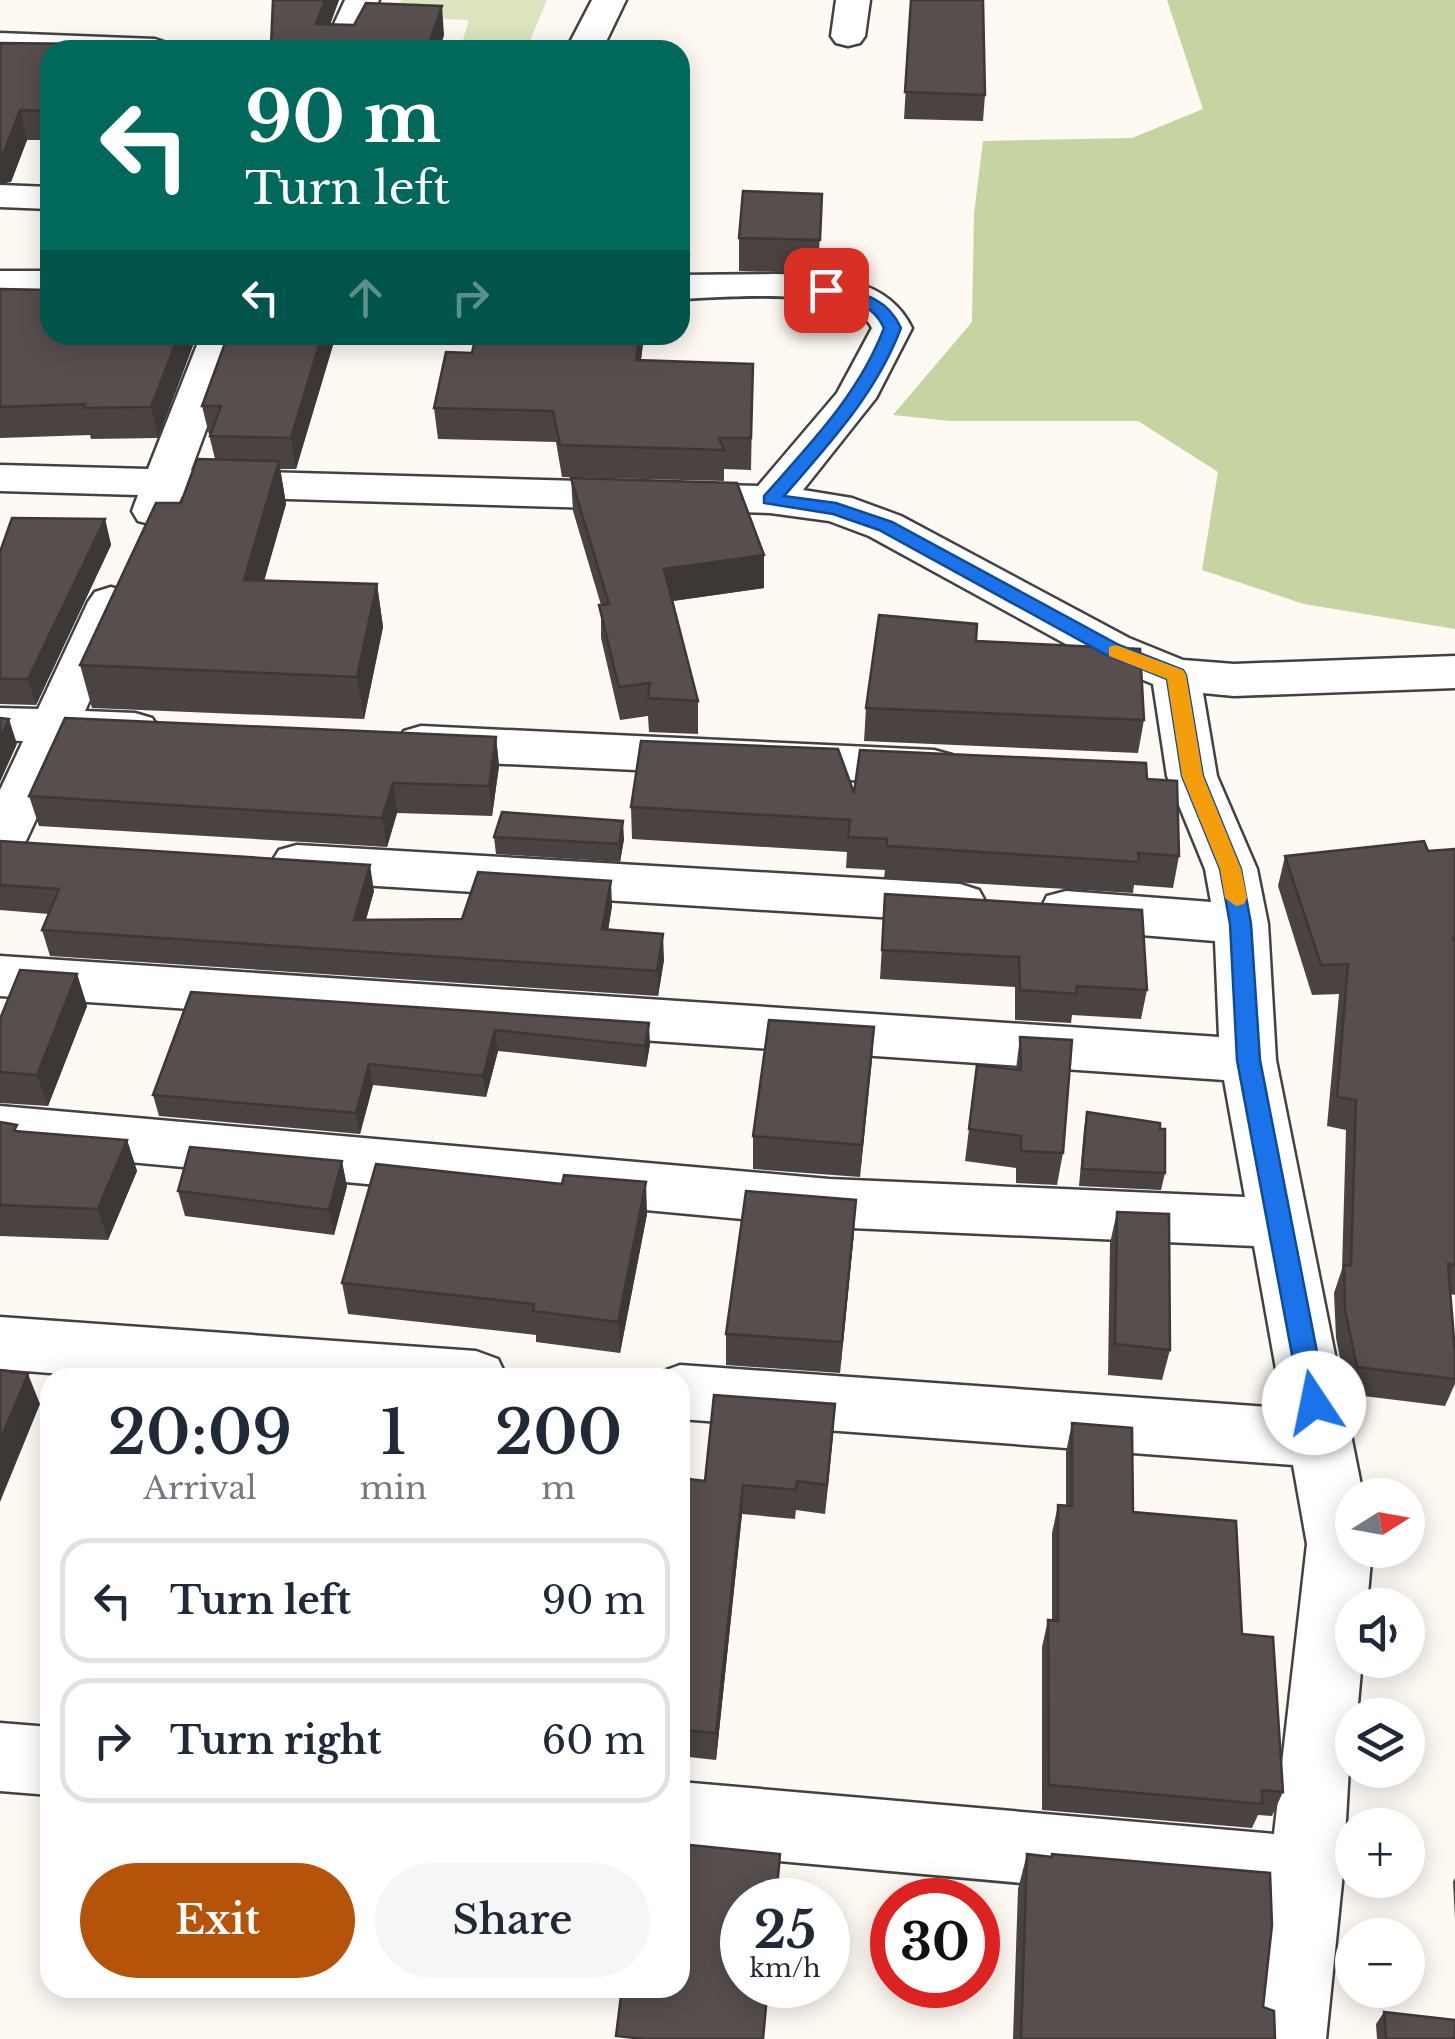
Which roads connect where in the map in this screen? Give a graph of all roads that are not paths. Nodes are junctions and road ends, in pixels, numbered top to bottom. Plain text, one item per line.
1 (362, 0) edge
2 (608, 0) edge
3 (854, 0) edge
4 (848, 36) dead end
5 (344, 40) edge
6 (589, 40) edge
7 (0, 43) edge
8 (40, 45) edge
9 (0, 196) edge
10 (40, 198) edge
11 (0, 283) edge
12 (40, 283) edge
13 (690, 287) edge
14 (217, 345) edge
15 (0, 478) edge
16 (168, 480) junction
17 (770, 500) junction
18 (1455, 672) edge
19 (1176, 675) junction
20 (0, 724) edge
21 (54, 726) junction
22 (172, 731) edge
23 (368, 740) edge
24 (978, 769) edge
25 (0, 845) edge
26 (60, 848) edge
27 (257, 860) edge
28 (1240, 924) junction
29 (0, 976) edge
30 (1248, 1060) junction
31 (0, 1128) edge
32 (1280, 1223) junction
33 (0, 1343) edge
34 (340, 1368) edge
35 (690, 1393) edge
36 (1320, 1439) junction
37 (0, 1757) edge
38 (40, 1760) edge
39 (690, 1818) edge
40 (1307, 1872) junction
41 (1288, 2039) edge

1 - 5 street
2 - 6 street
3 - 4 street
7 - 8 street
9 - 10 street
11 - 12 street
13 - 17 street
14 - 16 street
15 - 16 street
16 - 17 street
16 - 21 street
17 - 19 street
18 - 19 street
19 - 28 street
20 - 21 street
21 - 22 street
21 - 25 street
23 - 24 street
25 - 26 street
27 - 28 street
28 - 30 street
29 - 30 street
30 - 32 street
31 - 32 street
32 - 36 street
33 - 34 street
35 - 36 street
36 - 40 street
37 - 38 street
39 - 40 street
40 - 41 street

